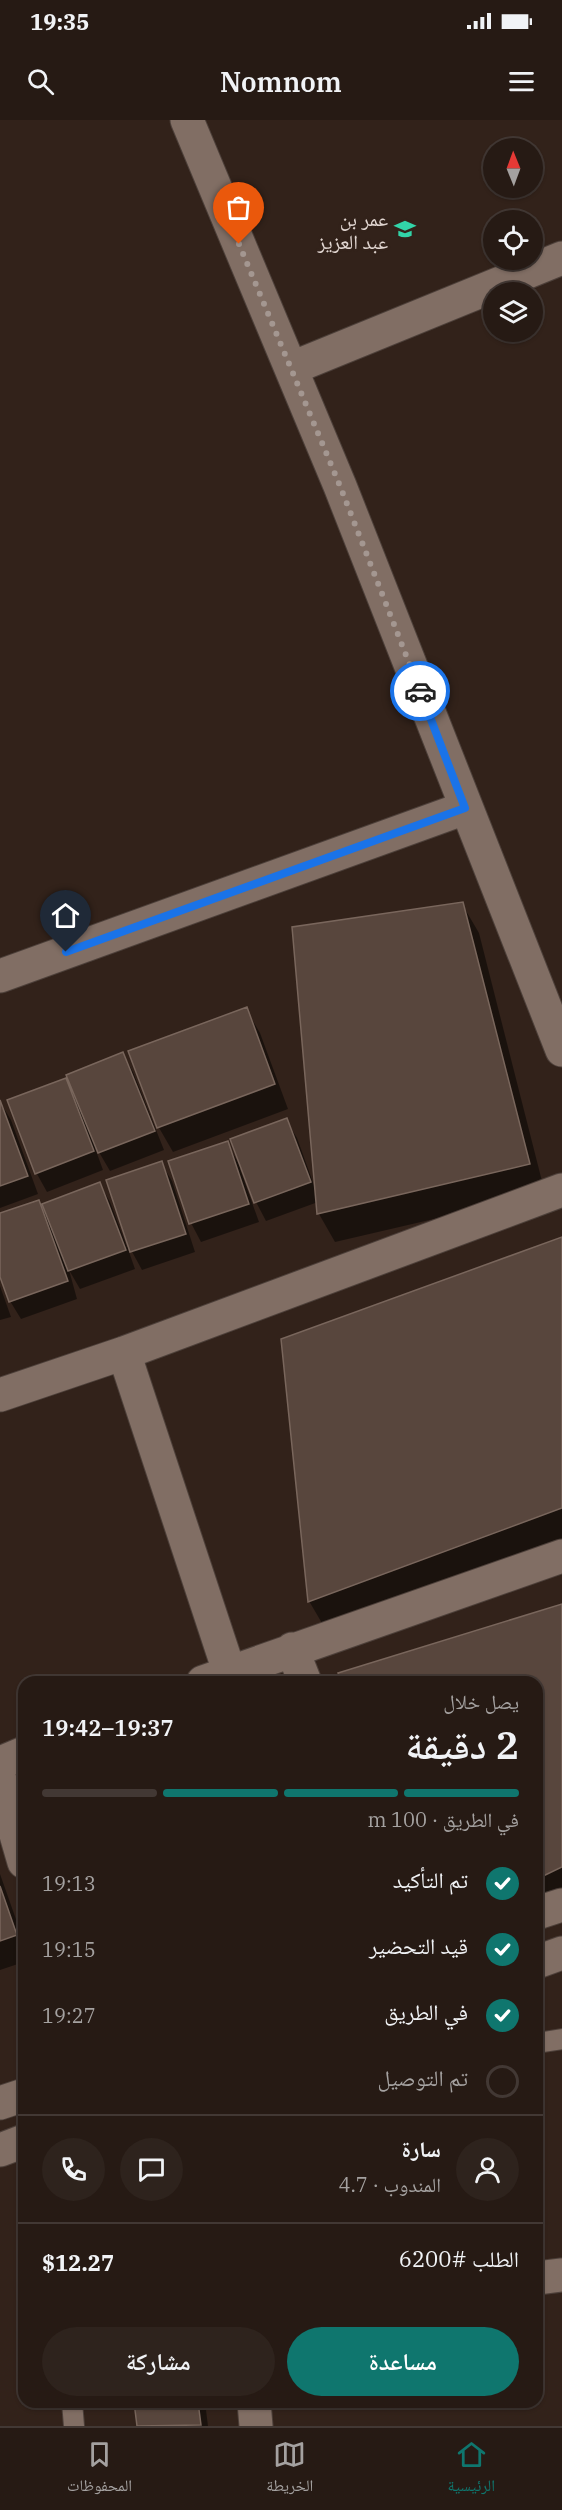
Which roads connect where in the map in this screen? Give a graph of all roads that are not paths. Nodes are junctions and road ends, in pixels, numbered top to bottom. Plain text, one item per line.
1 (187, 120) edge
2 (562, 258) edge
3 (292, 368) junction
4 (465, 808) junction
5 (0, 976) edge
6 (562, 1050) edge
7 (562, 1190) edge
8 (124, 1353) junction
9 (0, 1395) edge
10 (562, 1556) edge
11 (292, 1649) junction
12 (216, 1676) edge
13 (302, 1676) edge
14 (18, 1755) edge
15 (0, 1762) edge
16 (0, 1780) edge
17 (18, 1842) edge
18 (562, 1905) edge
19 (543, 1911) edge
20 (562, 1953) edge
21 (543, 1960) edge
22 (562, 2039) edge
23 (543, 2042) edge
24 (18, 2097) edge
25 (0, 2103) edge
26 (18, 2143) edge
27 (0, 2150) edge
28 (562, 2275) edge
29 (543, 2277) edge
30 (72, 2408) edge
31 (254, 2408) edge
32 (74, 2426) edge
33 (256, 2426) edge

1 - 3 street
2 - 3 street
3 - 4 street
4 - 5 street
4 - 6 street
7 - 8 street
8 - 9 street
8 - 12 street
10 - 11 street
11 - 12 street
11 - 13 street
14 - 15 street
16 - 17 street
18 - 19 street
20 - 21 street
22 - 23 lane
24 - 25 street
26 - 27 street
28 - 29 street
30 - 32 lane
31 - 33 street

